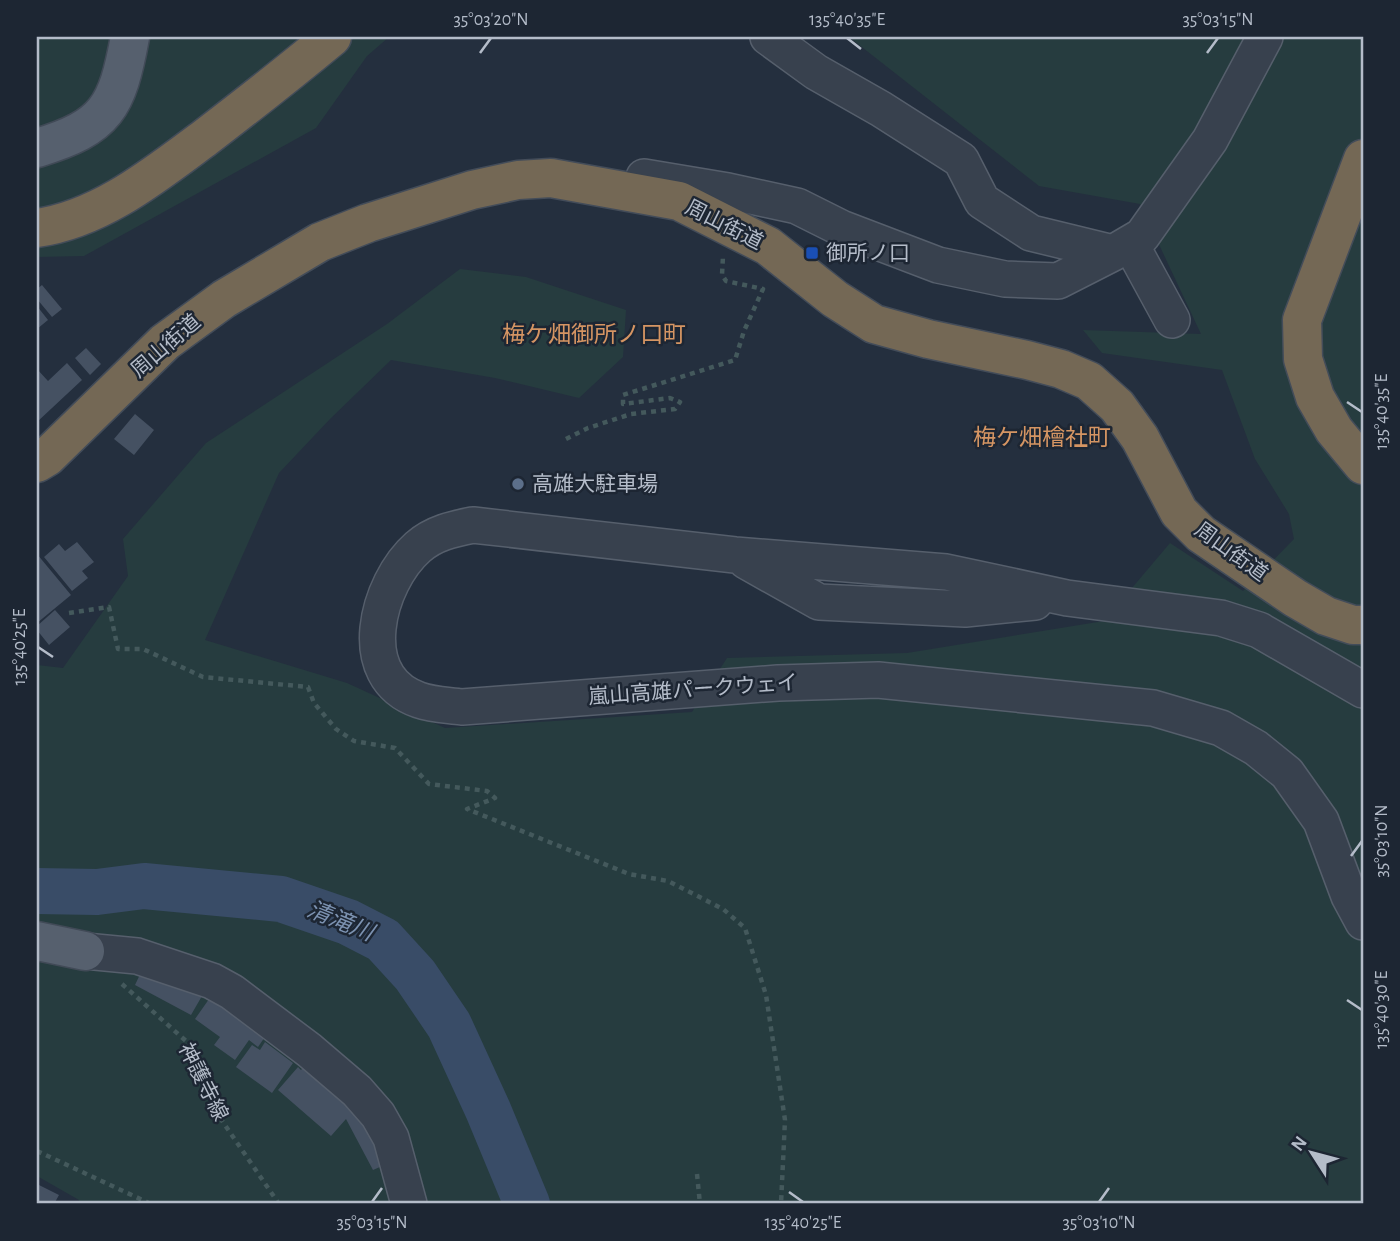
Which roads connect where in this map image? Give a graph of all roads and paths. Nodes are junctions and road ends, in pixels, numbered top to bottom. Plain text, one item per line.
1 (130, 37) edge
2 (332, 37) edge
3 (768, 37) edge
4 (1265, 37) edge
5 (37, 149) edge
6 (1363, 159) edge
7 (551, 178) junction
8 (37, 228) edge
9 (1128, 244) junction
10 (724, 246) dead end
11 (1172, 320) dead end
12 (566, 439) dead end
13 (37, 463) edge
14 (1363, 465) edge
15 (69, 613) dead end
16 (1363, 625) edge
17 (1363, 690) edge
18 (1363, 922) edge
19 (37, 941) edge
20 (85, 951) junction
21 (37, 1151) edge
22 (697, 1174) dead end
23 (151, 1204) edge
24 (279, 1204) edge
25 (409, 1204) edge
26 (701, 1204) edge
27 (780, 1204) edge

1 - 5 main road
2 - 8 highway
3 - 9 street
4 - 9 street
6 - 14 highway
7 - 9 street
7 - 13 highway, 周山街道
7 - 16 highway, 周山街道
9 - 11 street
10 - 12 path
15 - 27 path
17 - 18 street, 嵐山高雄パークウェイ
19 - 20 main road
20 - 24 path, 神護寺線
20 - 25 street
21 - 23 path
22 - 26 path

